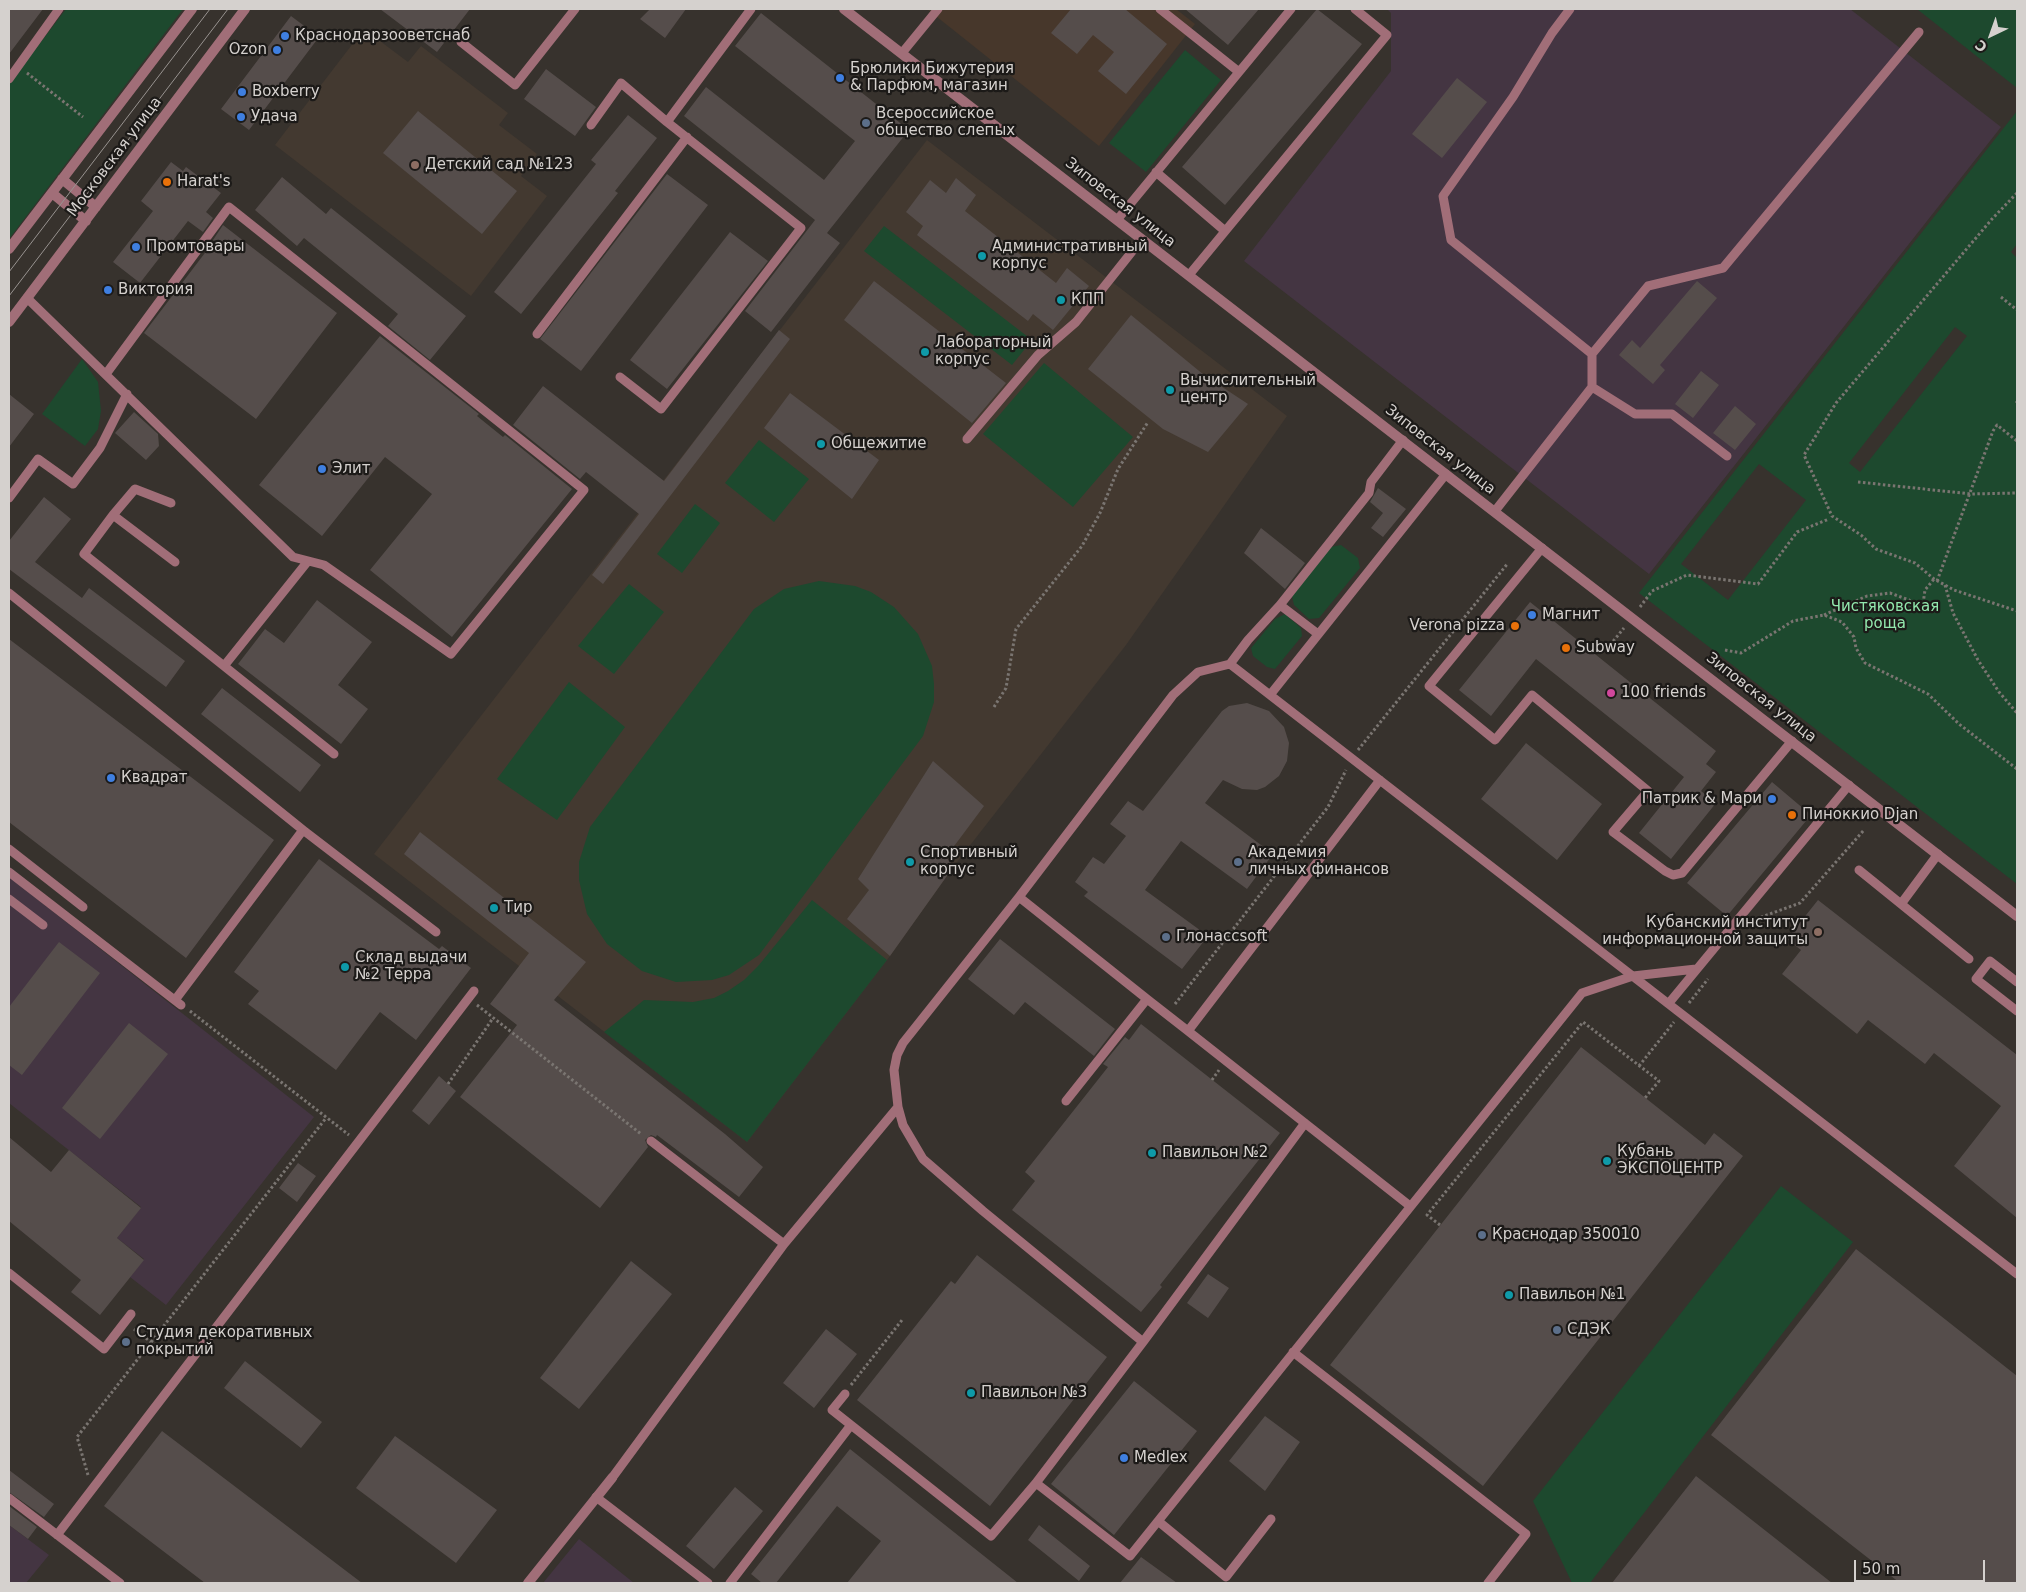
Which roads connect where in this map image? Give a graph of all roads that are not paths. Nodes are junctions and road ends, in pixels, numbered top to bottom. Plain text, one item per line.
1 (59, 9) edge
2 (192, 9) edge
3 (245, 9) edge
4 (575, 9) edge
5 (751, 9) edge
6 (844, 9) edge
7 (938, 9) edge
8 (1160, 9) edge
9 (1291, 9) edge
10 (1355, 9) edge
11 (1570, 9) edge
12 (1919, 32) dead end
13 (461, 42) dead end
14 (902, 53) junction
15 (1239, 72) junction
16 (9, 79) edge
17 (668, 122) junction
18 (590, 125) dead end
19 (687, 137) junction
20 (1156, 172) junction
21 (62, 179) junction
22 (52, 193) junction
23 (96, 207) junction
24 (1117, 220) junction
25 (86, 221) junction
26 (1225, 231) junction
27 (1142, 239) junction
28 (9, 249) edge
29 (1189, 275) junction
30 (27, 298) junction
31 (9, 322) edge
32 (537, 334) dead end
33 (1592, 354) junction
34 (106, 374) junction
35 (620, 377) dead end
36 (1592, 387) junction
37 (127, 394) junction
38 (967, 439) dead end
39 (1403, 440) junction
40 (1727, 456) dead end
41 (1446, 474) junction
42 (9, 498) edge
43 (171, 503) dead end
44 (1495, 511) junction
45 (113, 515) junction
46 (1542, 548) junction
47 (308, 561) junction
48 (175, 562) dead end
49 (9, 592) edge
50 (1280, 606) junction
51 (1318, 634) junction
52 (1230, 664) junction
53 (224, 666) junction
54 (1270, 694) junction
55 (1792, 741) junction
56 (334, 754) dead end
57 (1380, 780) junction
58 (1849, 785) junction
59 (303, 830) junction
60 (9, 850) edge
61 (1938, 854) junction
62 (1859, 870) dead end
63 (9, 872) edge
64 (1019, 897) junction
65 (9, 899) edge
66 (1901, 904) junction
67 (84, 907) dead end
68 (2017, 916) edge
69 (43, 925) dead end
70 (436, 932) dead end
71 (1969, 959) dead end
72 (1696, 969) junction
73 (1632, 976) junction
74 (2017, 982) edge
75 (471, 995) road end
76 (1147, 999) junction
77 (1669, 1003) junction
78 (2017, 1011) edge
79 (1188, 1031) junction
80 (1066, 1101) dead end
81 (898, 1107) junction
82 (1304, 1123) junction
83 (651, 1141) road end
84 (1407, 1209) junction
85 (784, 1244) junction
86 (9, 1273) edge
87 (2017, 1274) edge
88 (128, 1318) road end
89 (1143, 1342) junction
90 (1293, 1352) junction
91 (845, 1394) road end
92 (851, 1425) junction
93 (612, 1478) joint
94 (1036, 1483) junction
95 (596, 1497) junction
96 (9, 1498) edge
97 (1271, 1519) dead end
98 (1158, 1521) junction
99 (57, 1535) junction
100 (120, 1583) edge
101 (528, 1583) edge
102 (708, 1583) edge
103 (730, 1583) edge
104 (1488, 1583) edge

1 - 16 lane
2 - 21 street, Московская улица
3 - 23 street, Московская улица
4 - 13 lane
5 - 17 lane
6 - 14 street, Зиповская улица
7 - 14 lane
8 - 15 lane
9 - 15 lane
10 - 26 lane
11 - 33 lane
12 - 33 lane
14 - 24 street, Зиповская улица
15 - 20 lane
17 - 18 lane
17 - 19 lane
19 - 32 lane
19 - 35 lane
20 - 24 lane
20 - 26 lane
21 - 22 street, Московская улица
21 - 23 street
22 - 25 street
22 - 28 street, Московская улица
23 - 25 street, Московская улица
24 - 27 street, Зиповская улица
25 - 30 street, Московская улица
26 - 29 lane
27 - 29 street, Зиповская улица
27 - 38 lane
29 - 39 street, Зиповская улица
30 - 31 street, Московская улица
30 - 34 lane
33 - 36 lane
34 - 37 lane
34 - 47 lane
36 - 40 lane
36 - 44 lane
37 - 42 lane
37 - 47 lane
39 - 41 street, Зиповская улица
39 - 50 lane
41 - 44 street, Зиповская улица
41 - 51 lane
43 - 45 lane
44 - 46 street, Зиповская улица
45 - 48 lane
45 - 53 lane
46 - 55 street, Зиповская улица
46 - 55 lane
47 - 53 lane
49 - 59 lane
50 - 51 lane
50 - 52 lane
51 - 54 lane
52 - 54 lane
52 - 64 lane
53 - 56 lane
54 - 57 lane
55 - 58 street, Зиповская улица
57 - 73 lane
57 - 79 lane
58 - 61 street, Зиповская улица
58 - 72 lane
59 - 63 lane
59 - 70 lane
60 - 67 lane
61 - 66 lane
61 - 68 street, Зиповская улица
62 - 66 lane
64 - 76 lane
64 - 81 lane
65 - 69 lane
66 - 71 lane
72 - 73 lane
72 - 77 lane
73 - 77 lane
73 - 84 lane
74 - 78 lane
75 - 99 lane
76 - 79 lane
76 - 80 lane
77 - 87 lane
79 - 82 lane
81 - 85 lane
81 - 89 lane
82 - 84 lane
82 - 89 lane
83 - 85 lane
84 - 90 lane
85 - 93 lane
86 - 88 lane
89 - 94 lane
90 - 98 lane
90 - 104 lane
91 - 92 lane
92 - 94 lane
92 - 103 lane
93 - 95 street
94 - 98 lane
95 - 101 street
95 - 102 lane
96 - 99 lane
97 - 98 lane
99 - 100 lane

